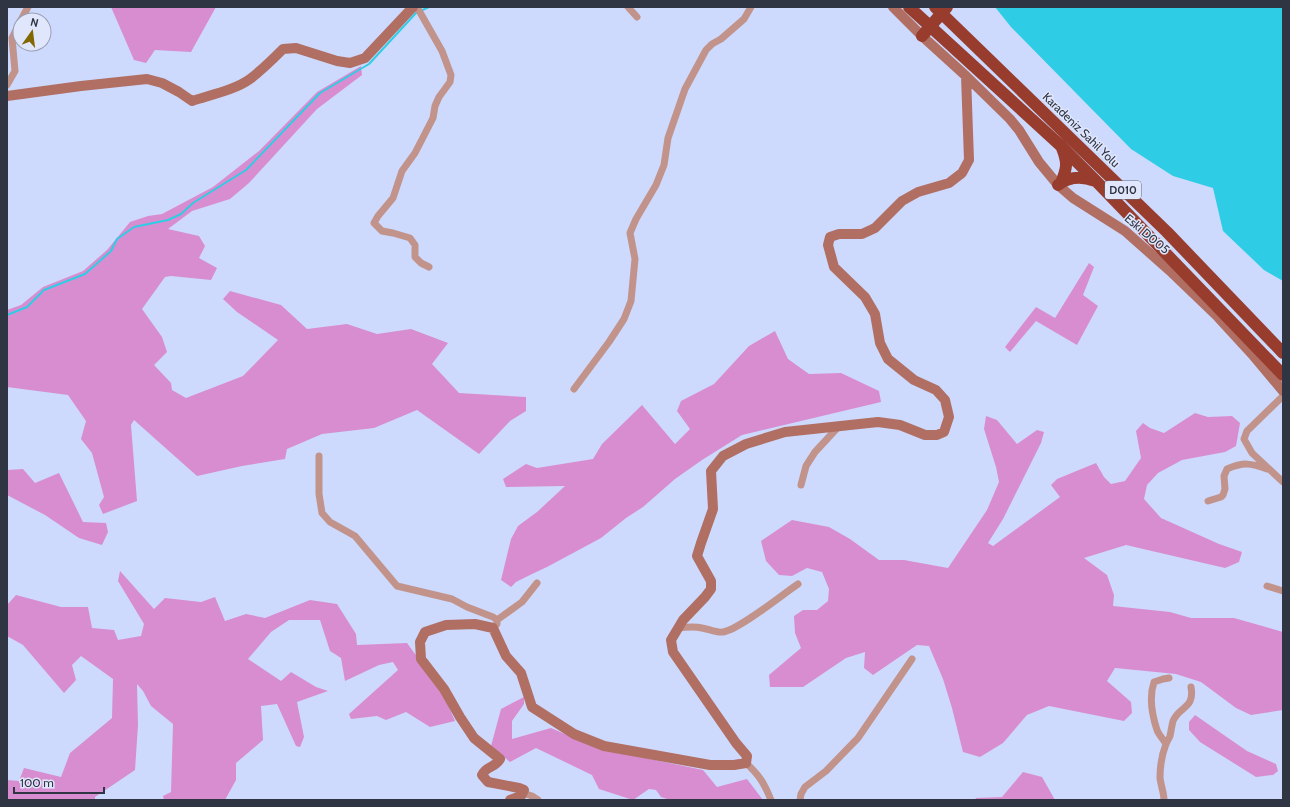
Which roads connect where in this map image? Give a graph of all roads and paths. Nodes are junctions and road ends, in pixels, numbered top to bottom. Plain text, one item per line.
1 (417, 7) edge
2 (628, 7) edge
3 (751, 7) edge
4 (893, 7) edge
5 (935, 7) edge
6 (947, 7) edge
7 (407, 9) edge
8 (911, 9) edge
9 (637, 17) dead end
10 (922, 36) junction
11 (13, 52) edge
12 (966, 76) junction
13 (7, 85) edge
14 (7, 96) edge
15 (1061, 146) junction
16 (1096, 181) junction
17 (1060, 184) junction
18 (429, 267) dead end
19 (1283, 353) edge
20 (1283, 374) edge
21 (574, 389) dead end
22 (1283, 391) edge
23 (1283, 396) edge
24 (840, 425) junction
25 (319, 456) dead end
26 (1270, 470) junction
27 (1283, 482) edge
28 (801, 485) dead end
29 (1208, 501) dead end
30 (537, 583) dead end
31 (798, 584) dead end
32 (1267, 586) dead end
33 (1283, 591) edge
34 (495, 624) junction
35 (678, 628) junction
36 (912, 659) dead end
37 (1169, 678) dead end
38 (1191, 687) dead end
39 (1166, 744) junction
40 (746, 763) junction
41 (523, 793) junction
42 (510, 800) edge
43 (538, 800) edge
44 (771, 800) edge
45 (800, 800) edge
46 (1164, 800) edge

1 - 18 street
2 - 9 street
3 - 21 street
4 - 10 street, Eski D005
5 - 19 highway, Karadeniz Sahil Yolu / D010
6 - 10 highway
7 - 14 street
8 - 15 highway, D010
10 - 12 street, Eski D005
11 - 13 street
12 - 17 street, Eski D005
12 - 24 street
15 - 16 highway, D010
15 - 17 highway
16 - 17 highway
16 - 20 highway, D010
17 - 22 street, Eski D005
23 - 26 street
24 - 28 street
24 - 35 street
25 - 34 street
26 - 27 street
26 - 29 street
30 - 34 street
31 - 35 street
32 - 33 street
34 - 40 street
34 - 41 street
35 - 40 street
36 - 45 street
37 - 39 street
38 - 39 street
39 - 46 street
40 - 44 street
41 - 42 street
41 - 43 street

